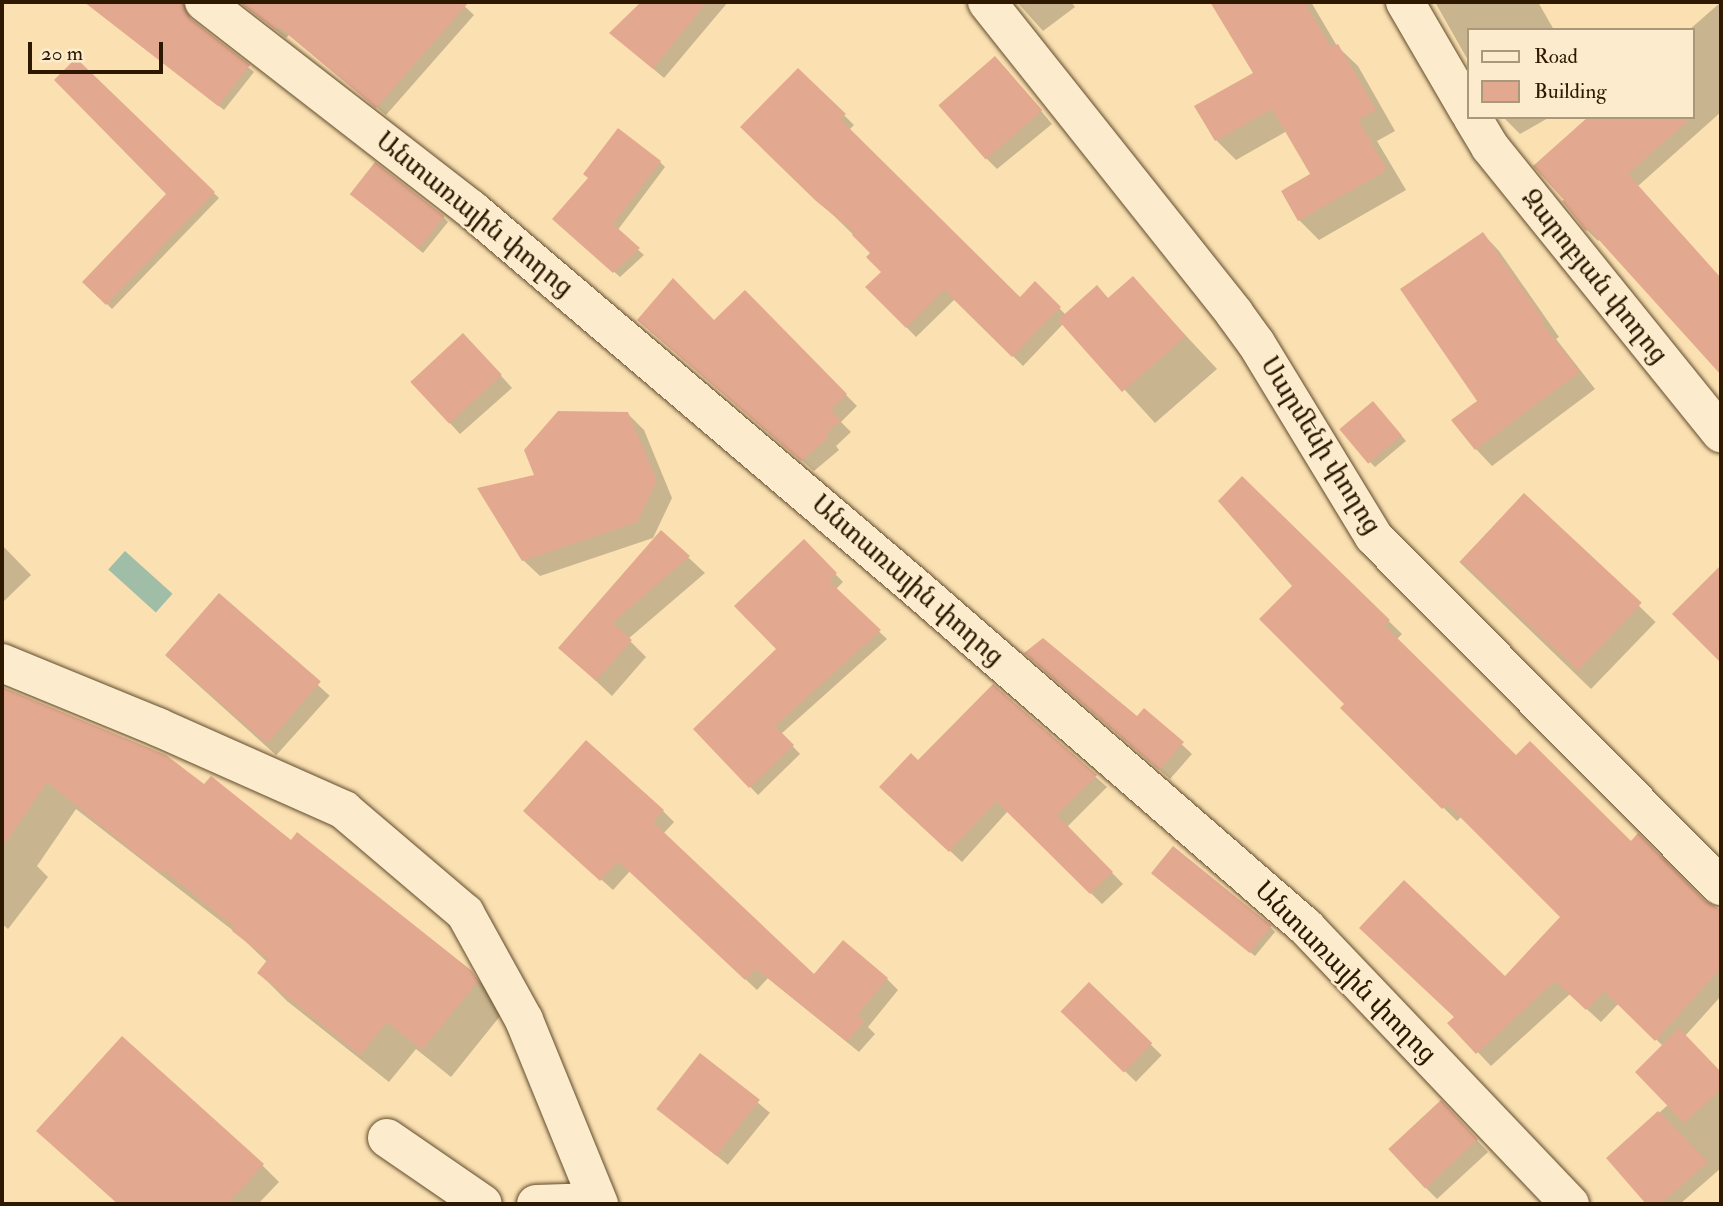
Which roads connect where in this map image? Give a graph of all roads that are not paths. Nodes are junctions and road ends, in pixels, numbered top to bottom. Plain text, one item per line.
1 (204, 2) edge
2 (987, 2) edge
3 (1405, 2) edge
4 (1468, 110) edge
5 (1473, 119) edge
6 (1721, 433) edge
7 (2, 663) edge
8 (1721, 886) edge
9 (387, 1138) dead end
10 (598, 1203) edge
11 (483, 1204) edge
12 (536, 1204) edge
13 (1570, 1204) edge

1 - 13 street, Անտառային փողոց
2 - 8 street, Սարմենի փողոց
3 - 4 street
5 - 6 street, Զարոբյան փողոց
7 - 10 street
9 - 11 street
10 - 12 street

